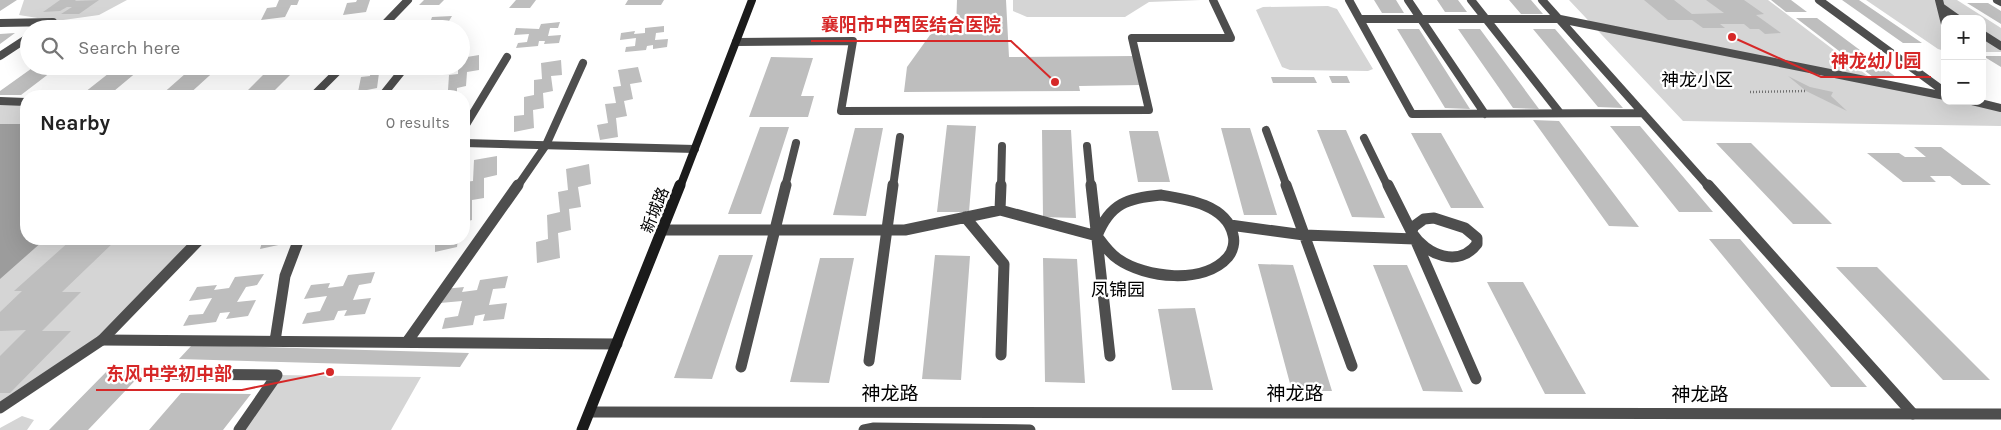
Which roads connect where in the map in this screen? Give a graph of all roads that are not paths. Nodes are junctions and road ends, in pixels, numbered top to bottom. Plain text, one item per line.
1 (408, 0) edge
2 (752, 0) edge
3 (1214, 0) edge
4 (1349, 0) edge
5 (1408, 0) edge
6 (1471, 0) edge
7 (1542, 0) edge
8 (1819, 0) edge
9 (1997, 0) edge
10 (2001, 2) edge
11 (1940, 4) edge
12 (1953, 15) edge
13 (1360, 19) junction
14 (1421, 19) junction
15 (1486, 19) junction
16 (389, 20) edge
17 (1560, 20) junction
18 (0, 23) edge
19 (20, 23) edge
20 (1986, 37) edge
21 (736, 42) junction
22 (20, 43) edge
23 (2001, 46) edge
24 (0, 56) edge
25 (507, 57) dead end
26 (583, 63) dead end
27 (334, 75) edge
28 (399, 75) edge
29 (329, 80) junction
30 (1941, 89) edge
31 (313, 90) edge
32 (319, 90) edge
33 (387, 90) edge
34 (1941, 95) edge
35 (0, 101) edge
36 (20, 102) edge
37 (1986, 104) edge
38 (2001, 108) edge
39 (1643, 112) junction
40 (1560, 113) junction
41 (1485, 114) junction
42 (470, 118) edge
43 (1266, 130) dead end
44 (900, 137) dead end
45 (1364, 138) dead end
46 (470, 143) edge
47 (796, 143) dead end
48 (546, 145) junction
49 (1002, 146) dead end
50 (1087, 146) dead end
51 (695, 148) junction
52 (1000, 210) junction
53 (965, 217) junction
54 (1230, 225) junction
55 (663, 230) junction
56 (776, 230) junction
57 (887, 230) junction
58 (1304, 235) junction
59 (1097, 236) junction
60 (1415, 239) junction
61 (194, 245) edge
62 (297, 245) edge
63 (102, 340) junction
64 (275, 342) junction
65 (407, 342) junction
66 (617, 344) junction
67 (1001, 355) dead end
68 (1110, 356) dead end
69 (869, 360) dead end
70 (1352, 366) dead end
71 (741, 367) dead end
72 (152, 374) dead end
73 (1476, 379) dead end
74 (0, 408) edge
75 (590, 412) junction
76 (1913, 414) junction
77 (2001, 414) edge
78 (239, 430) edge
79 (582, 430) edge
80 (864, 430) edge
81 (1030, 430) edge

1 - 16 street
2 - 21 street, 新城路
3 - 21 street
4 - 13 street
5 - 14 street
6 - 15 street
7 - 17 street
8 - 30 street
9 - 10 street
11 - 12 street
13 - 14 street
13 - 41 street
14 - 15 street
14 - 41 street
15 - 17 street
15 - 40 street
17 - 34 street
17 - 39 street
18 - 19 street
20 - 23 street
21 - 51 street, 新城路
22 - 24 street
25 - 42 street
26 - 48 street
27 - 29 street
28 - 33 street
29 - 31 street
29 - 32 street
35 - 36 street
37 - 38 street
39 - 40 street
39 - 76 street
40 - 41 street
43 - 58 street
44 - 57 street
45 - 60 street
46 - 48 street
47 - 56 street
48 - 51 street
48 - 65 street
49 - 52 street
50 - 59 street
51 - 55 street, 新城路
52 - 53 street
52 - 59 street
53 - 57 street
53 - 67 street
54 - 58 street
54 - 59 street
54 - 59 street
55 - 56 street
55 - 66 street, 新城路
56 - 57 street
56 - 71 street
57 - 69 street
58 - 60 street
58 - 70 street
59 - 68 street
60 - 60 street
60 - 73 street
61 - 63 street
62 - 64 street
63 - 64 street
63 - 74 street
64 - 65 street
65 - 66 street
66 - 75 street, 新城路
72 - 78 street
75 - 76 street, 神龙路
75 - 79 street, 新城路
76 - 77 street, 神龙路
80 - 81 street

